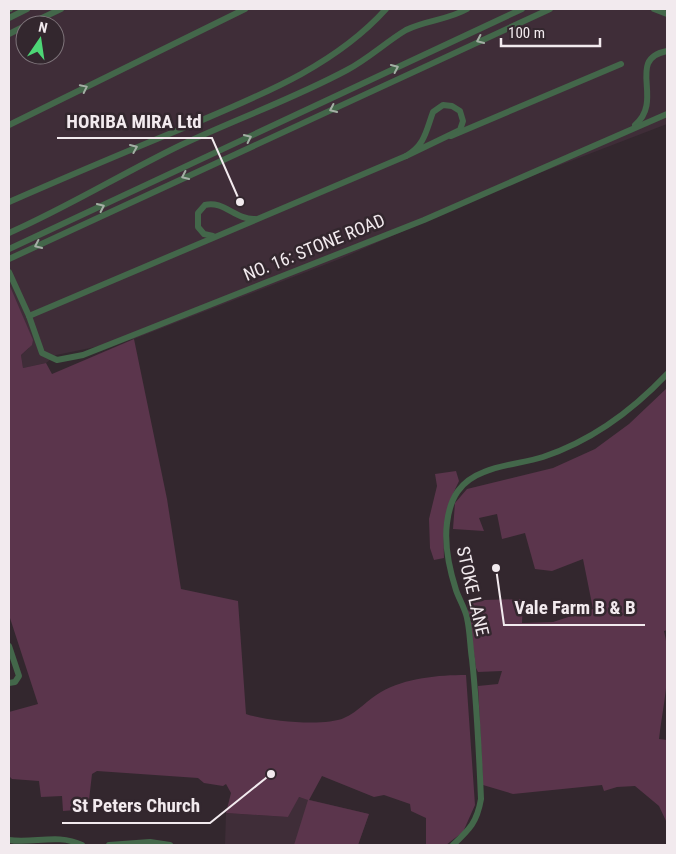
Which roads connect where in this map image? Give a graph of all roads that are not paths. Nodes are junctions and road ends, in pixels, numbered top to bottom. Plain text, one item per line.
1 (27, 9) edge
2 (61, 9) edge
3 (245, 9) edge
4 (386, 9) edge
5 (467, 9) edge
6 (522, 9) edge
7 (550, 9) edge
8 (654, 9) edge
9 (667, 14) edge
10 (48, 15) edge
11 (9, 18) edge
12 (667, 51) edge
13 (621, 64) dead end
14 (667, 114) edge
15 (9, 125) edge
16 (631, 129) junction
17 (450, 136) junction
18 (406, 156) junction
19 (9, 202) edge
20 (272, 212) junction
21 (9, 233) edge
22 (216, 236) junction
23 (9, 249) edge
24 (9, 259) edge
25 (9, 272) edge
26 (29, 316) junction
27 (667, 374) edge
28 (9, 646) edge
29 (9, 683) edge
30 (9, 840) edge
31 (19, 844) edge
32 (82, 845) edge
33 (109, 845) edge
34 (170, 845) edge
35 (453, 845) edge

1 - 11 street
2 - 10 street
15 -> 3 street
19 -> 4 street
5 - 21 street
23 -> 6 street
7 -> 24 street
8 - 9 street
12 - 16 street, NO. 16: STONE ROAD
13 - 17 street
14 - 16 street, NO. 16: STONE ROAD
16 - 26 street, NO. 16: STONE ROAD
17 - 18 street
17 - 18 street
18 - 20 street
20 - 22 street
20 - 22 street
22 - 26 street
25 - 26 street
27 - 35 street, STOKE LANE
28 - 29 street
30 - 31 street
31 - 32 street
33 - 34 street

